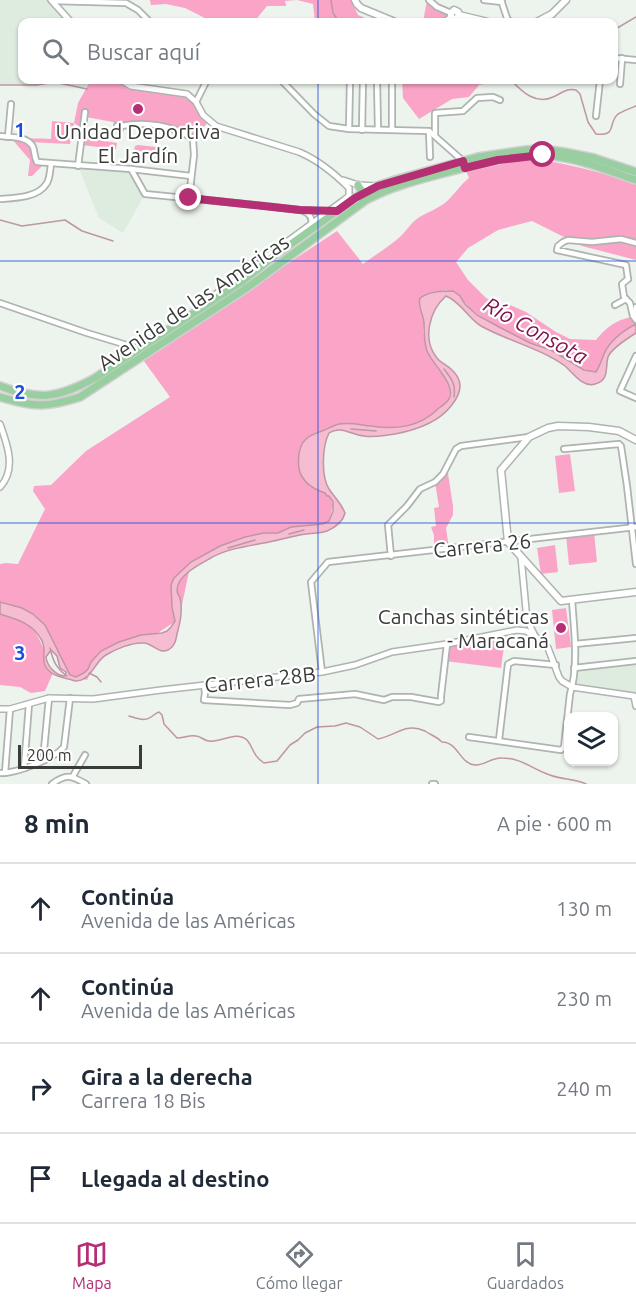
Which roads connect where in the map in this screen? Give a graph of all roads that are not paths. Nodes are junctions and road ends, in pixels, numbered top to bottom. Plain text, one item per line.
1 (355, 0) edge
2 (429, 0) edge
3 (484, 0) edge
4 (566, 0) edge
5 (51, 1) edge
6 (502, 1) edge
7 (451, 15) junction
8 (67, 18) edge
9 (146, 18) edge
10 (385, 18) edge
11 (448, 18) edge
12 (471, 18) edge
13 (507, 18) edge
14 (544, 18) edge
15 (618, 58) edge
16 (622, 58) junction
17 (636, 60) edge
18 (128, 84) edge
19 (205, 84) edge
20 (285, 84) edge
21 (350, 84) edge
22 (363, 84) edge
23 (377, 84) edge
24 (392, 84) edge
25 (600, 84) edge
26 (620, 84) dead end
27 (200, 92) junction
28 (187, 94) junction
29 (500, 100) dead end
30 (196, 102) junction
31 (10, 104) dead end
32 (85, 112) dead end
33 (596, 116) dead end
34 (121, 126) dead end
35 (349, 129) junction
36 (378, 129) junction
37 (392, 129) junction
38 (362, 130) junction
39 (429, 131) junction
40 (435, 135) junction
41 (0, 136) edge
42 (8, 137) junction
43 (430, 157) dead end
44 (51, 164) junction
45 (464, 164) junction
46 (78, 166) junction
47 (131, 170) junction
48 (636, 172) edge
49 (191, 176) junction
50 (341, 180) junction
51 (636, 180) edge
52 (358, 185) junction
53 (378, 186) junction
54 (362, 194) junction
55 (189, 198) junction
56 (0, 199) edge
57 (300, 210) junction
58 (337, 211) junction
59 (328, 212) junction
60 (342, 218) junction
61 (311, 227) junction
62 (636, 243) edge
63 (274, 269) junction
64 (628, 279) junction
65 (636, 280) edge
66 (631, 301) edge
67 (0, 303) edge
68 (615, 305) dead end
69 (636, 307) edge
70 (636, 318) edge
71 (140, 349) junction
72 (636, 356) edge
73 (132, 362) junction
74 (0, 386) edge
75 (0, 397) edge
76 (636, 398) edge
77 (0, 424) edge
78 (529, 437) junction
79 (636, 440) edge
80 (564, 449) dead end
81 (0, 487) edge
82 (634, 527) edge
83 (508, 542) junction
84 (391, 556) junction
85 (521, 557) junction
86 (636, 564) edge
87 (636, 592) edge
88 (572, 600) junction
89 (526, 620) junction
90 (517, 630) junction
91 (535, 636) junction
92 (636, 638) edge
93 (447, 644) junction
94 (575, 644) junction
95 (636, 662) edge
96 (556, 666) junction
97 (574, 668) junction
98 (322, 672) junction
99 (204, 685) junction
100 (572, 687) junction
101 (50, 698) junction
102 (70, 698) junction
103 (29, 704) junction
104 (636, 706) edge
105 (0, 709) edge
106 (10, 709) junction
107 (469, 737) dead end
108 (499, 740) junction
109 (85, 755) dead end
110 (43, 760) junction
111 (24, 768) junction
112 (3, 773) edge
113 (73, 776) junction
114 (52, 784) edge
115 (86, 784) edge

1 - 10 main road
2 - 7 street
3 - 6 street
4 - 14 main road
5 - 8 street
5 - 9 street
6 - 13 street
7 - 11 main road
7 - 12 main road
15 - 16 street
16 - 17 street
16 - 26 street
18 - 28 street
19 - 27 street
20 - 35 street
21 - 35 street
22 - 38 street
23 - 36 street
24 - 37 street
25 - 33 street
27 - 28 street
27 - 30 street
28 - 30 street
29 - 40 street
30 - 50 street
31 - 42 street
32 - 46 street
34 - 49 street
35 - 38 street
36 - 37 street
36 - 38 street
37 - 39 street
39 - 40 street
39 - 43 street
40 - 45 street
41 - 42 street
42 - 44 street
44 - 46 street
44 - 56 street
45 - 48 main road, Avenida de las Américas
45 - 51 main road, Avenida de las Américas
45 - 53 main road, Avenida de las Américas
45 - 60 main road, Avenida de las Américas
46 - 47 street
47 - 49 street
47 - 55 street
49 - 55 street
50 - 52 street
50 - 59 street
52 - 53 street
52 - 54 main road
53 - 54 main road, Avenida de las Américas
54 - 58 main road, Avenida de las Américas
54 - 60 main road
55 - 57 street
57 - 59 street
57 - 61 street
58 - 59 street
58 - 61 main road, Avenida de las Américas
59 - 61 street
60 - 63 main road, Avenida de las Américas
61 - 63 main road
61 - 71 main road, Avenida de las Américas
62 - 64 street
63 - 73 main road, Avenida de las Américas
64 - 65 street
64 - 66 street
66 - 68 street
66 - 70 street
67 - 71 street
69 - 70 street
71 - 73 main road
71 - 74 main road, Avenida de las Américas
72 - 76 street
73 - 75 main road, Avenida de las Américas
77 - 81 street
78 - 79 main road
78 - 83 main road
78 - 84 street
80 - 82 street
82 - 83 street, Carrera 26
82 - 86 street
83 - 84 street, Carrera 26
83 - 85 main road
84 - 98 street, Carrera 26
85 - 88 main road
85 - 89 street
87 - 88 main road
88 - 94 street
89 - 90 street
89 - 91 street
90 - 91 street, Carrera 28B
90 - 93 street, Carrera 28B
91 - 96 street
92 - 94 street
93 - 98 street, Carrera 28B
93 - 99 street
94 - 97 street
95 - 97 street
96 - 100 street
96 - 108 street
97 - 100 street
98 - 99 street, Carrera 28B
99 - 102 street, Carrera 28B
100 - 104 street
100 - 108 street
101 - 102 street, Carrera 28B
101 - 103 street, Carrera 28B
101 - 110 street
102 - 110 street
103 - 106 street, Carrera 28B
103 - 111 street
105 - 106 street, Carrera 28B
106 - 112 street
107 - 108 street
109 - 113 street
110 - 111 street
111 - 112 street
113 - 114 street
113 - 115 street

